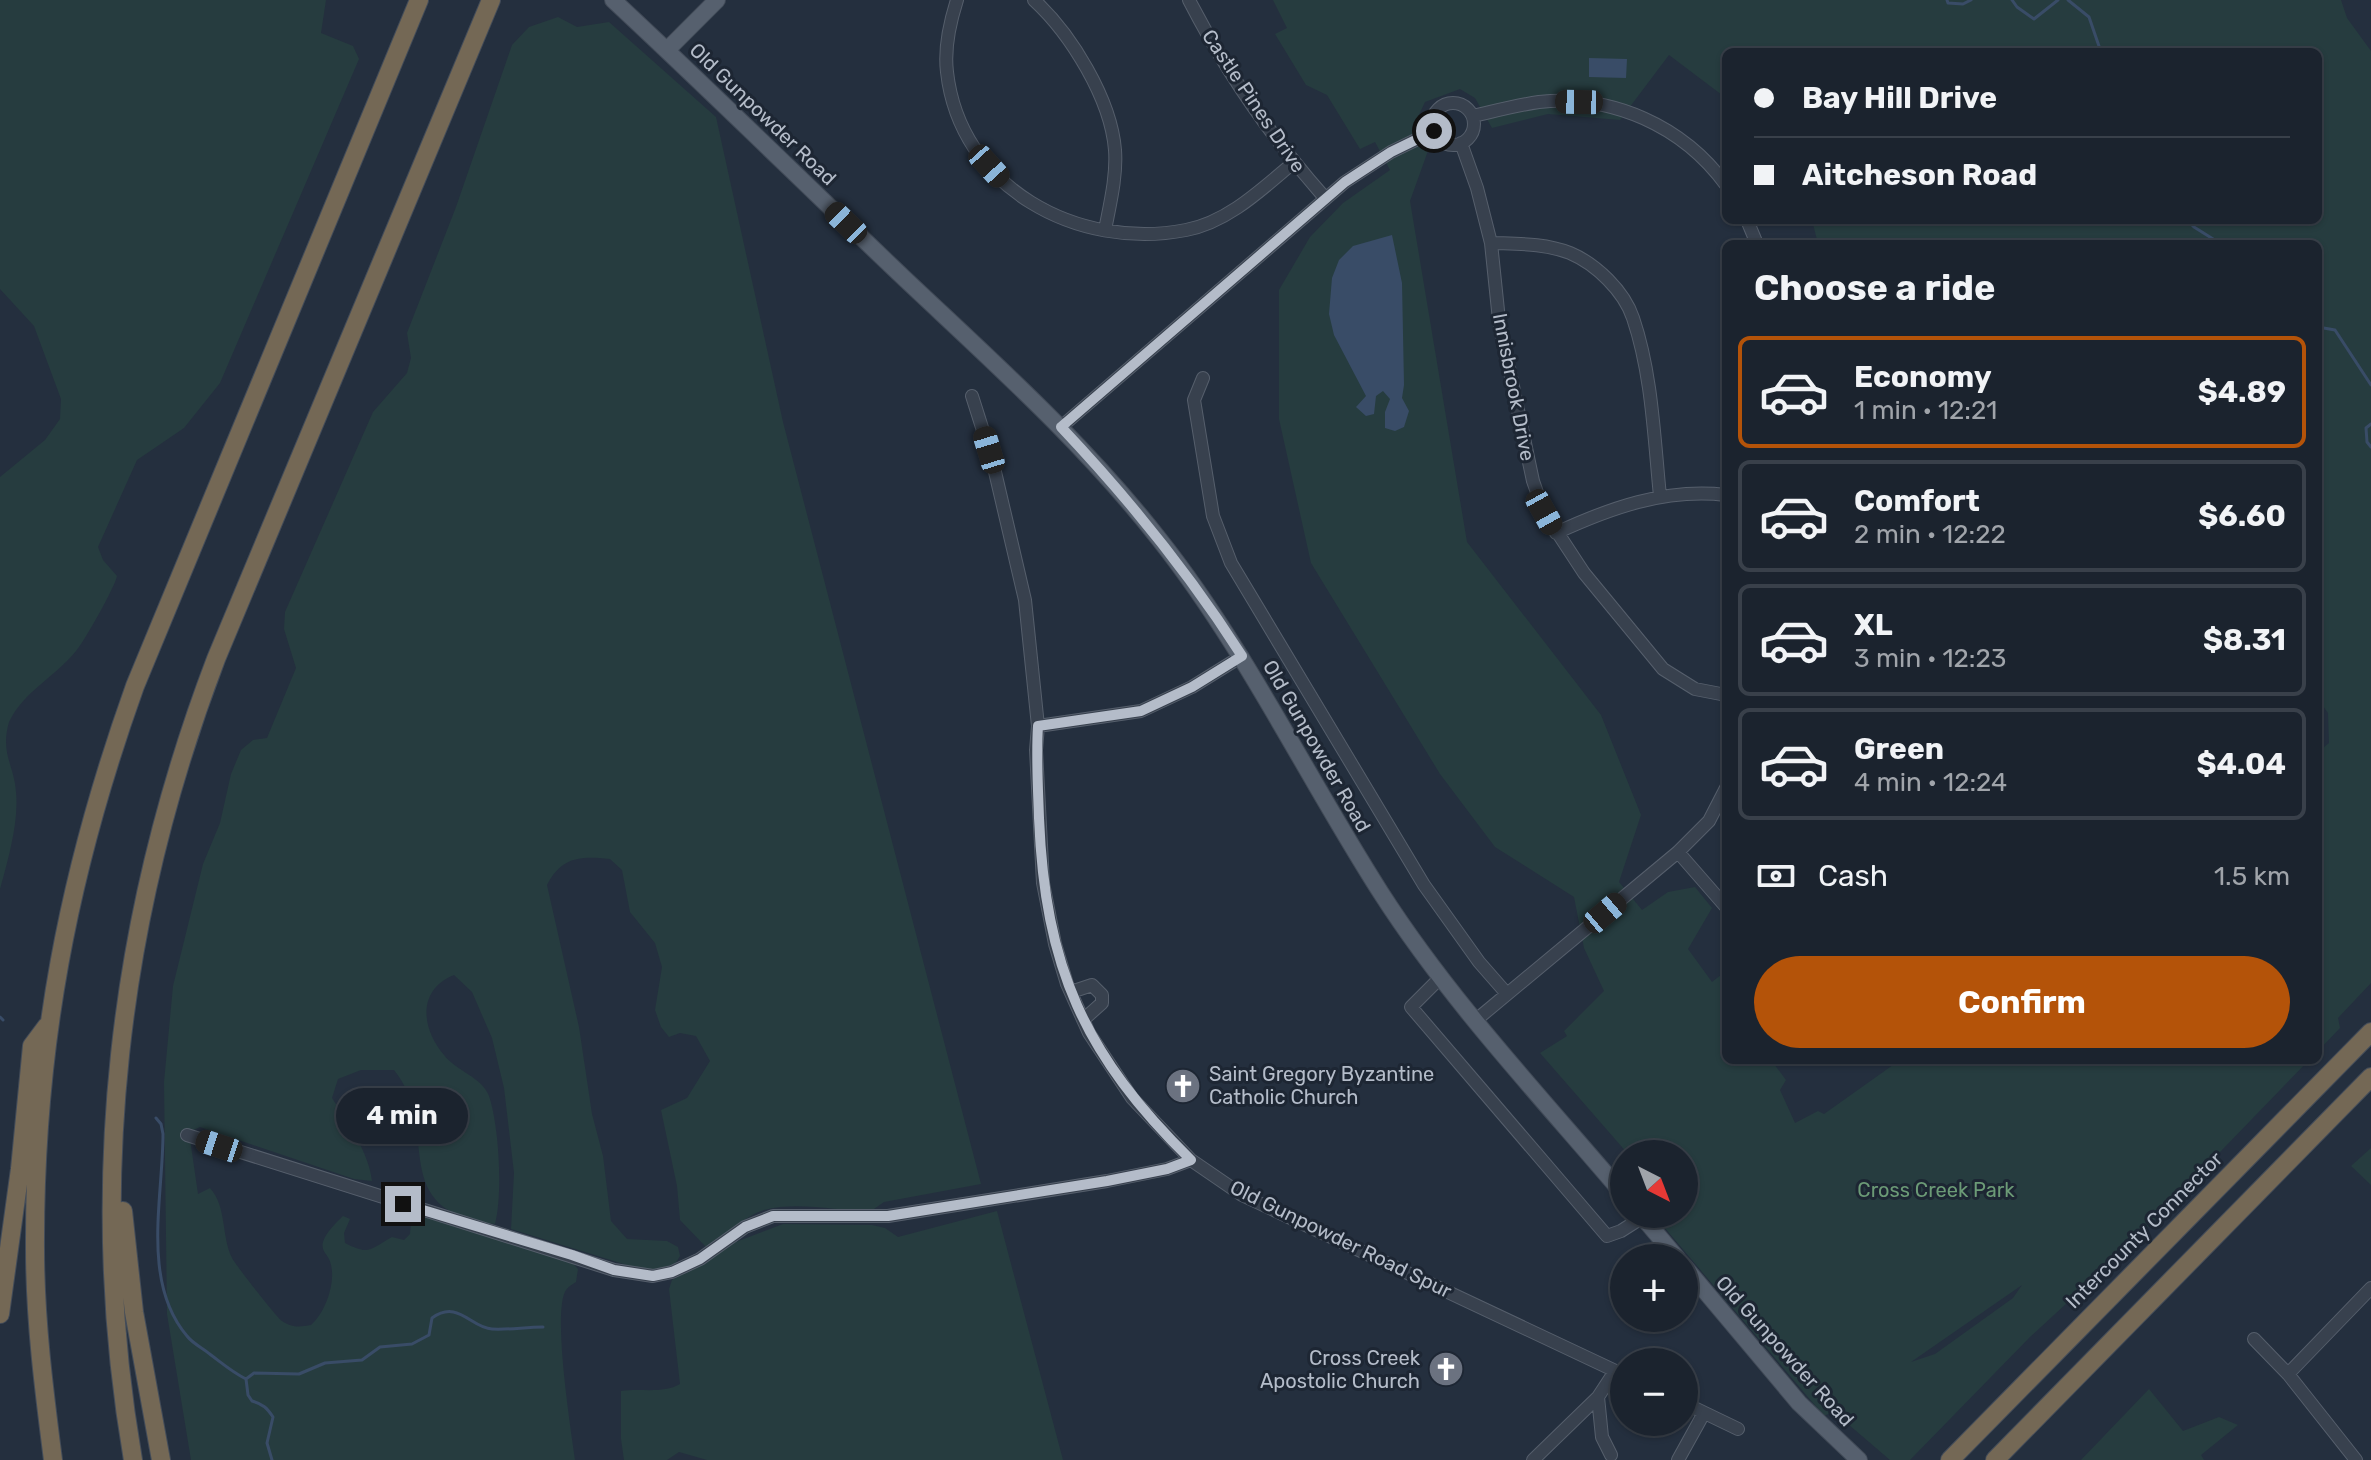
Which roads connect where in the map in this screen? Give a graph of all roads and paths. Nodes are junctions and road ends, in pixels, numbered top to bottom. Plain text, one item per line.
1 (419, 0) edge
2 (491, 0) edge
3 (613, 0) edge
4 (717, 0) edge
5 (957, 0) edge
6 (1034, 0) edge
7 (1189, 0) edge
8 (667, 50) junction
9 (1473, 116) junction
10 (1434, 131) junction
11 (1461, 143) junction
12 (1293, 163) junction
13 (1722, 180) edge
14 (1325, 198) junction
15 (1105, 230) junction
16 (1491, 243) junction
17 (1203, 378) dead end
18 (972, 396) dead end
19 (1061, 427) junction
20 (1722, 495) edge
21 (1660, 496) junction
22 (1556, 533) junction
23 (1242, 656) junction
24 (1722, 694) edge
25 (1038, 726) junction
26 (1722, 796) edge
27 (1678, 852) junction
28 (1722, 902) edge
29 (1441, 977) junction
30 (1071, 992) junction
31 (1507, 994) junction
32 (1083, 1020) junction
33 (1476, 1020) junction
34 (49, 1024) junction
35 (2371, 1032) edge
36 (120, 1052) junction
37 (2371, 1077) edge
38 (187, 1135) dead end
39 (1191, 1160) junction
40 (1610, 1178) edge
41 (1625, 1228) edge
42 (1651, 1228) edge
43 (1665, 1244) edge
44 (1698, 1283) edge
45 (2371, 1288) edge
46 (0, 1314) edge
47 (2254, 1339) dead end
48 (1610, 1368) edge
49 (2288, 1374) junction
50 (1610, 1384) edge
51 (1598, 1397) junction
52 (1698, 1410) edge
53 (1704, 1413) junction
54 (1738, 1429) dead end
55 (1611, 1455) dead end
56 (53, 1460) edge
57 (133, 1460) edge
58 (161, 1460) edge
59 (1533, 1460) edge
60 (1678, 1460) edge
61 (1859, 1460) edge
62 (1950, 1460) edge
63 (1995, 1460) edge
64 (2356, 1460) edge

1 - 34 highway
2 - 36 highway
3 - 8 main road, Old Gunpowder Road
4 - 8 main road
5 - 15 street
6 - 15 street
7 - 12 street, Castle Pines Drive
8 - 19 main road, Old Gunpowder Road
9 - 10 street
9 - 11 street
9 - 13 street
10 - 11 street
10 - 14 street
11 - 16 street, Innisbrook Drive
12 - 14 street, Castle Pines Drive
12 - 15 street
14 - 19 street
16 - 21 street
16 - 22 street, Innisbrook Drive
17 - 31 street
18 - 25 street, Old Gunpowder Road Spur
19 - 23 main road, Old Gunpowder Road
20 - 21 street
21 - 22 street
22 - 24 street, Innisbrook Drive
23 - 25 street
23 - 29 main road, Old Gunpowder Road
25 - 30 street, Old Gunpowder Road Spur
26 - 27 street
27 - 28 street
27 - 31 street
29 - 33 main road, Old Gunpowder Road
29 - 41 street
30 - 32 street, Old Gunpowder Road Spur
30 - 32 street
31 - 33 street
32 - 39 street, Old Gunpowder Road Spur
33 - 40 main road, Old Gunpowder Road
34 - 46 highway
34 - 56 highway
35 - 62 highway, Intercounty Connector
36 - 57 highway
36 - 58 highway
37 - 63 highway
38 - 39 street
39 - 48 street, Old Gunpowder Road Spur
42 - 43 main road
44 - 61 main road, Old Gunpowder Road
45 - 49 street
47 - 49 street
49 - 64 street
50 - 51 street
51 - 55 street
51 - 59 street
52 - 53 street
53 - 54 street
53 - 60 street

